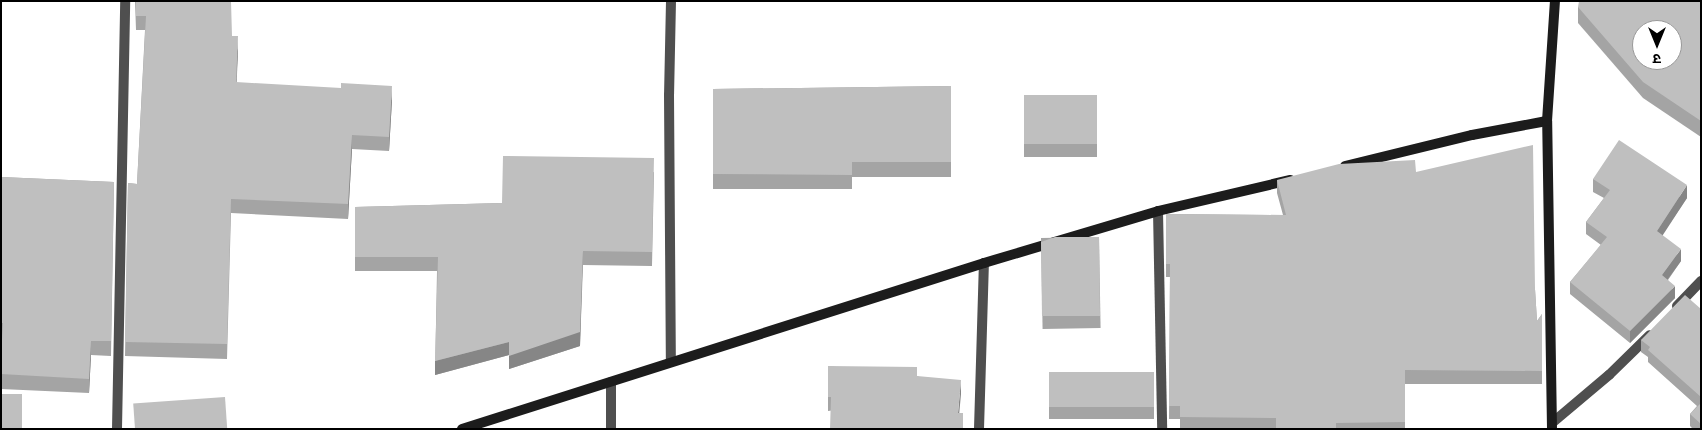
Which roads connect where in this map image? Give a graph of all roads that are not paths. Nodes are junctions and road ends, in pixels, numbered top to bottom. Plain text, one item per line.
1 (125, 1) edge
2 (671, 1) edge
3 (1556, 1) edge
4 (1547, 121) junction
5 (1330, 170) edge
6 (1301, 177) edge
7 (1158, 212) junction
8 (984, 262) junction
9 (1701, 282) edge
10 (671, 360) junction
11 (611, 382) junction
12 (1552, 426) edge
13 (117, 429) edge
14 (462, 429) edge
15 (611, 429) edge
16 (979, 429) edge
17 (1162, 429) edge

1 - 13 street
2 - 10 street
3 - 4 street
4 - 5 street
4 - 12 street
6 - 7 street
7 - 8 street
7 - 17 street
8 - 10 street
8 - 16 street
9 - 12 street
10 - 11 street
11 - 14 street
11 - 15 street

